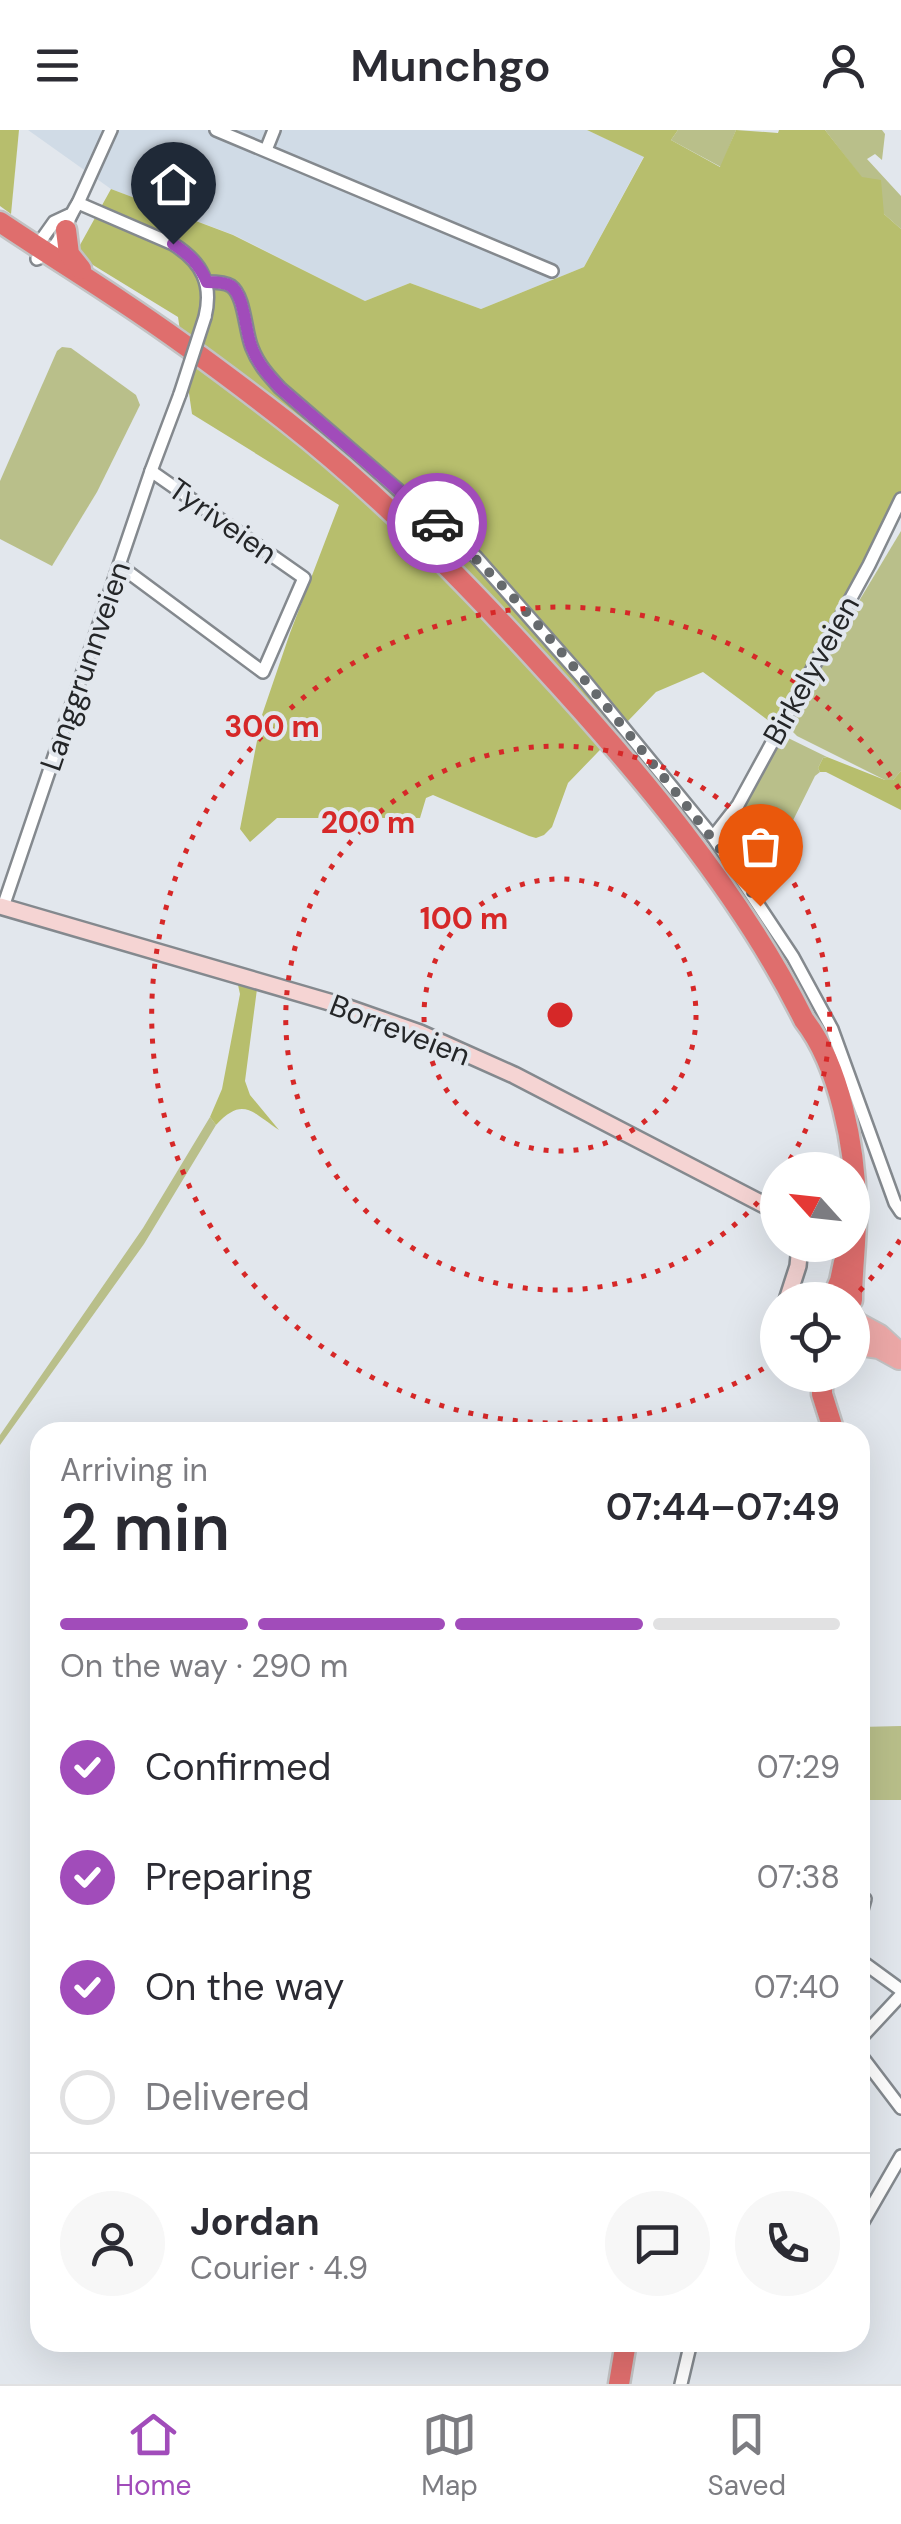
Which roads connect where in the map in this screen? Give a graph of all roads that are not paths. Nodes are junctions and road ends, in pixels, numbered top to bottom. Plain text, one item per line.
1 (112, 130) edge
2 (216, 130) edge
3 (274, 130) edge
4 (266, 150) junction
5 (78, 203) junction
6 (0, 222) edge
7 (68, 222) junction
8 (0, 234) edge
9 (41, 253) junction
10 (552, 271) dead end
11 (92, 282) junction
12 (207, 282) junction
13 (226, 377) junction
14 (151, 471) junction
15 (901, 499) edge
16 (120, 566) junction
17 (713, 836) junction
18 (2, 906) edge
19 (804, 1020) junction
20 (842, 1152) edge
21 (760, 1203) edge
22 (901, 1212) edge
23 (855, 1282) edge
24 (870, 1326) edge
25 (870, 1347) edge
26 (901, 1353) edge
27 (901, 1361) edge
28 (822, 1392) edge
29 (833, 1392) edge
30 (831, 1422) edge
31 (870, 1968) edge
32 (901, 1993) edge
33 (870, 2028) edge
34 (870, 2067) edge
35 (901, 2108) edge
36 (901, 2156) edge
37 (870, 2210) edge
38 (624, 2352) edge
39 (689, 2352) edge
40 (619, 2384) edge
41 (681, 2384) edge

1 - 5 street
2 - 4 street
3 - 4 street
4 - 10 street
5 - 7 street
5 - 12 street
6 - 9 highway
7 - 9 street
7 - 11 highway
8 - 9 highway
9 - 11 highway
9 - 13 highway
11 - 13 highway
12 - 14 street, Langgrunnveien, bridge
12 - 17 street
13 - 19 highway
14 - 16 street, Langgrunnveien
14 - 16 street, Tyriveien
15 - 17 street, Birkelyveien
16 - 18 street, Langgrunnveien
17 - 22 street
18 - 21 main road, Borreveien
19 - 20 highway
19 - 23 highway
24 - 26 main road
25 - 27 main road
28 - 30 highway
29 - 30 highway
31 - 32 street
32 - 33 street
34 - 35 street
36 - 37 street
38 - 40 highway
39 - 41 street

